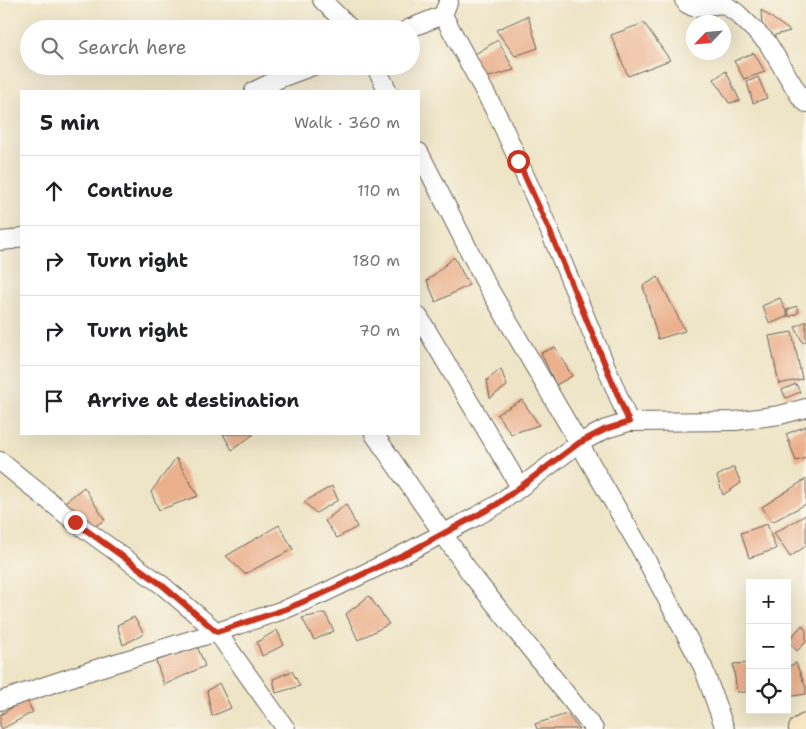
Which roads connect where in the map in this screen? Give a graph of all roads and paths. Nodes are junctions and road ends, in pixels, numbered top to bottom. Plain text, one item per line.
1 (322, 0) edge
2 (684, 0) edge
3 (446, 7) edge
4 (342, 20) edge
5 (420, 22) edge
6 (288, 75) edge
7 (380, 75) edge
8 (256, 90) edge
9 (387, 90) edge
10 (806, 103) edge
11 (420, 154) edge
12 (20, 237) edge
13 (0, 241) edge
14 (420, 319) edge
15 (806, 408) edge
16 (629, 422) junction
17 (375, 435) edge
18 (579, 443) junction
19 (0, 461) edge
20 (520, 487) junction
21 (442, 534) junction
22 (217, 632) junction
23 (0, 701) edge
24 (806, 726) edge
25 (286, 729) edge
26 (594, 729) edge
27 (725, 729) edge
28 (800, 729) edge

1 - 4 street
2 - 10 street
3 - 5 street
3 - 16 street
6 - 8 street
7 - 9 street
11 - 18 street
12 - 13 street
14 - 20 street
15 - 16 street
16 - 18 street
17 - 21 street
18 - 20 street
18 - 27 street
19 - 22 street
20 - 21 street
21 - 22 street
21 - 26 street
22 - 23 street
22 - 25 street
24 - 28 street

